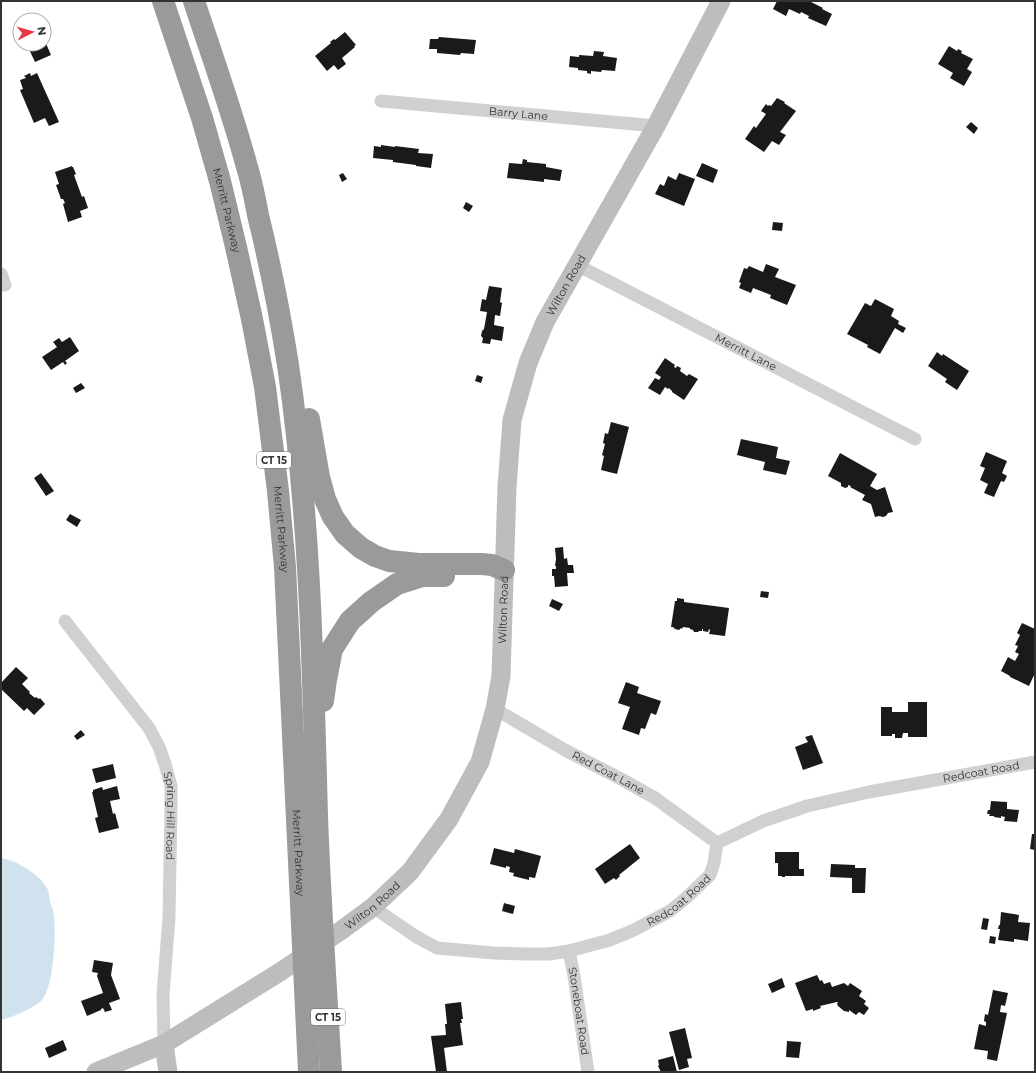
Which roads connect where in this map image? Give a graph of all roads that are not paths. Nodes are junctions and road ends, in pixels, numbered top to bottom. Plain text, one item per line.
1 (163, 1) edge
2 (194, 1) edge
3 (721, 1) edge
4 (381, 101) dead end
5 (656, 126) junction
6 (247, 167) junction
7 (577, 265) junction
8 (915, 439) dead end
9 (504, 570) junction
10 (65, 621) dead end
11 (495, 709) junction
12 (1035, 762) edge
13 (318, 828) junction
14 (717, 843) junction
15 (373, 907) junction
16 (569, 951) junction
17 (314, 965) junction
18 (164, 1044) junction
19 (96, 1072) edge
20 (168, 1072) edge
21 (309, 1072) edge
22 (331, 1072) edge
23 (588, 1072) edge

1 - 17 highway, Merritt Parkway / CT 15
2 - 6 highway, Merritt Parkway / CT 15
3 - 5 main road, Wilton Road
4 - 5 street, Barry Lane
5 - 7 main road, Wilton Road
6 - 9 highway
6 - 13 highway, Merritt Parkway / CT 15
7 - 8 street, Merritt Lane
7 - 9 main road, Wilton Road
9 - 11 main road, Wilton Road
9 - 13 highway
10 - 18 street, Spring Hill Road
11 - 14 street, Red Coat Lane
11 - 15 main road, Wilton Road
12 - 14 street, Redcoat Road
13 - 17 highway, Merritt Parkway / CT 15
14 - 16 street, Redcoat Road
15 - 16 street, Redcoat Road
15 - 18 main road, Wilton Road
16 - 23 street, Stoneboat Road
17 - 21 highway, Merritt Parkway / CT 15
17 - 22 highway, Merritt Parkway / CT 15
18 - 19 main road, Wilton Road
18 - 20 main road

